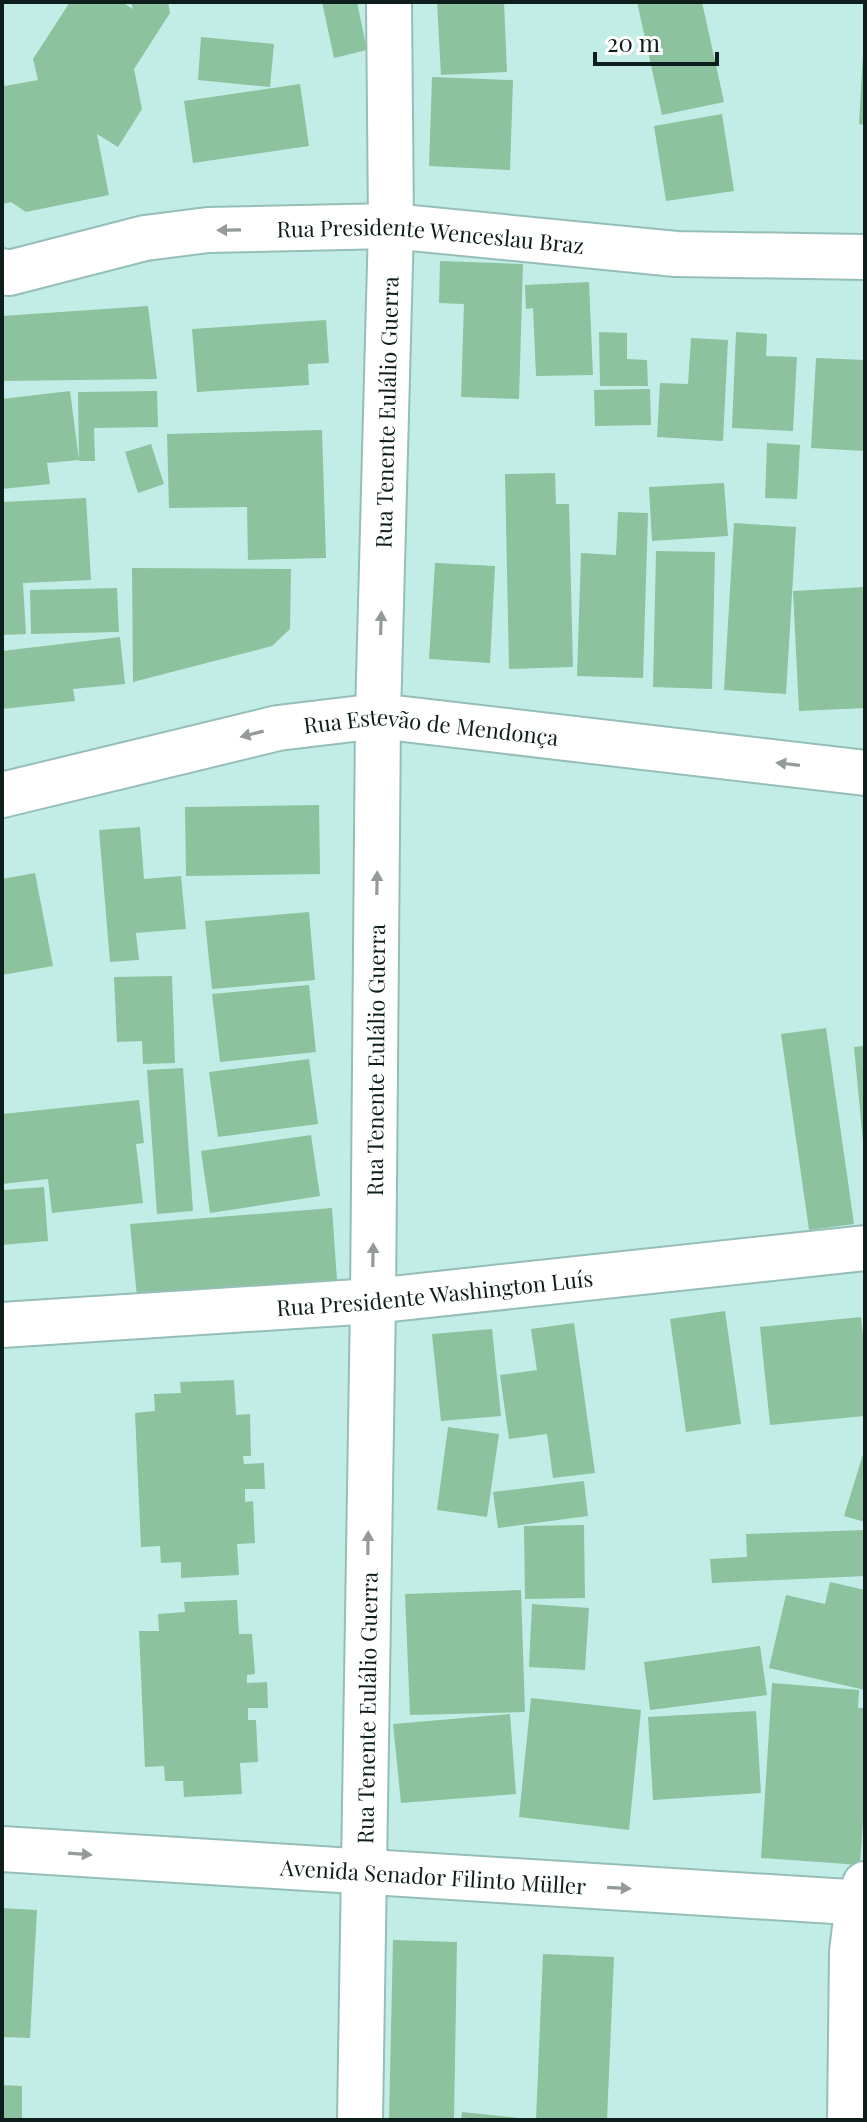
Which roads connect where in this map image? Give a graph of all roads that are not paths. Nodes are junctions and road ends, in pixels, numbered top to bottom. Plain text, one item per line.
1 (389, 2) edge
2 (391, 226) junction
3 (865, 257) edge
4 (2, 271) edge
5 (378, 716) junction
6 (865, 773) edge
7 (2, 795) edge
8 (865, 1248) edge
9 (373, 1301) junction
10 (2, 1325) edge
11 (2, 1849) edge
12 (362, 1873) junction
13 (863, 1897) edge
14 (360, 2120) edge
15 (850, 2120) edge

1 - 2 street, Rua Tenente Eulálio Guerra
2 - 3 street, Rua Presidente Wenceslau Braz
2 -> 4 street, Rua Presidente Wenceslau Braz
5 -> 2 street, Rua Tenente Eulálio Guerra
6 -> 5 street, Rua Estevão de Mendonça
5 -> 7 street, Rua Estevão de Mendonça
9 -> 5 street, Rua Tenente Eulálio Guerra
8 - 9 street, Rua Presidente Washington Luís
9 - 10 street, Rua Presidente Washington Luís
12 -> 9 street, Rua Tenente Eulálio Guerra
11 -> 12 street, Avenida Senador Filinto Müller
12 -> 13 street, Avenida Senador Filinto Müller
12 - 14 street, Rua Tenente Eulálio Guerra
13 - 15 street

